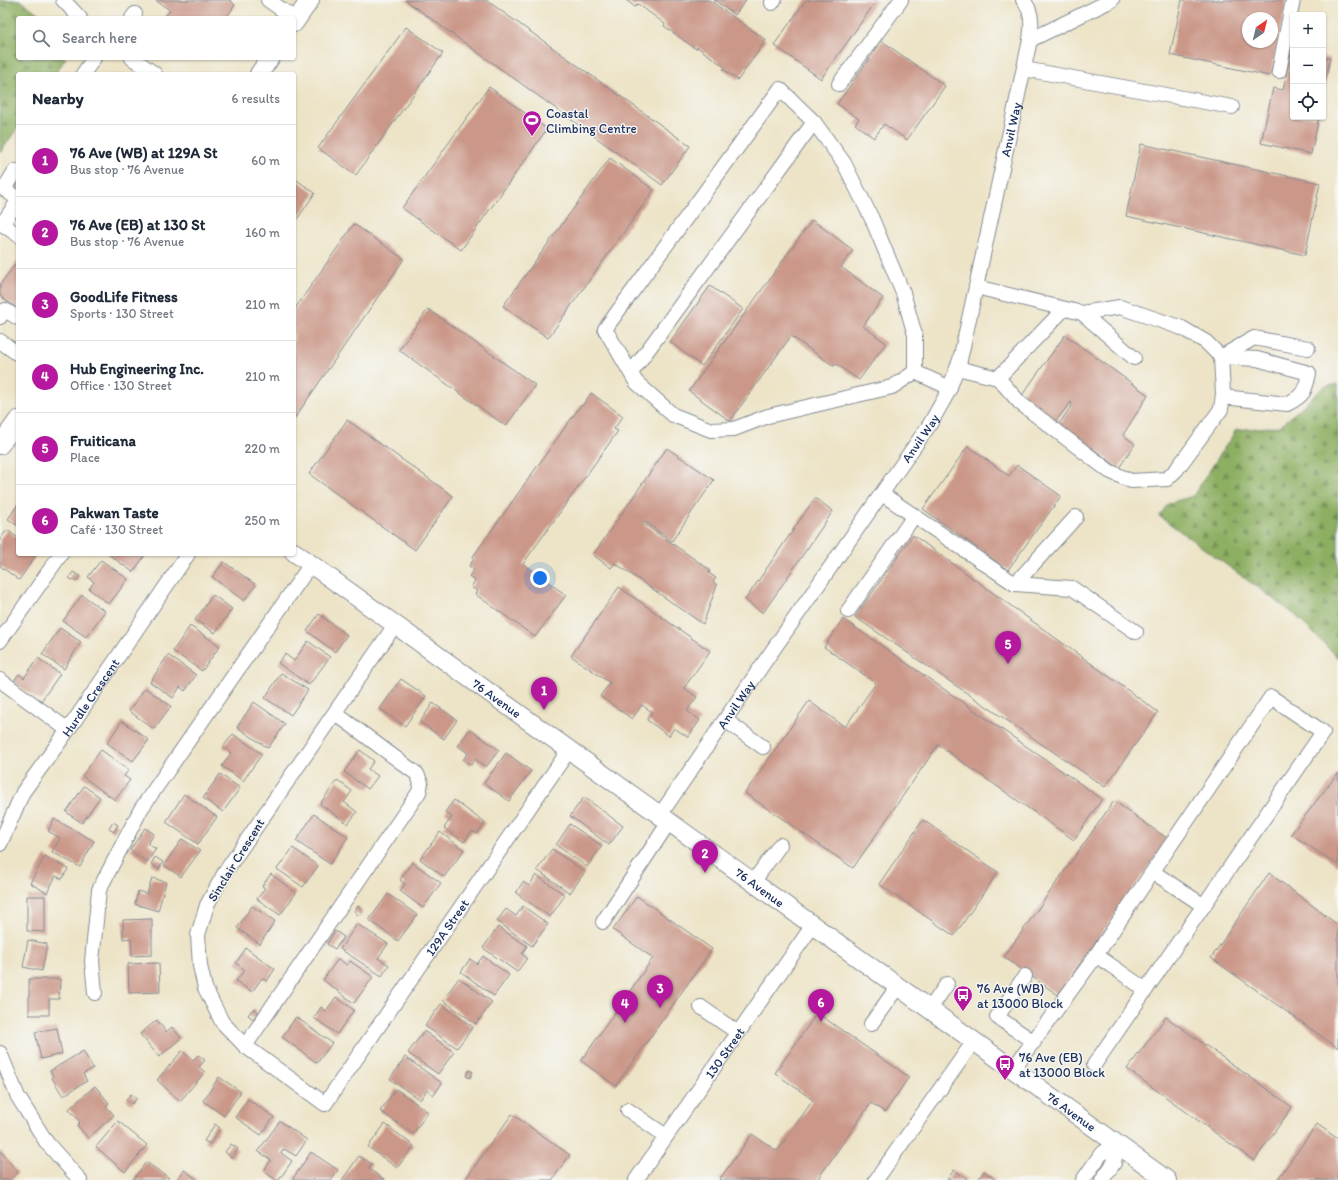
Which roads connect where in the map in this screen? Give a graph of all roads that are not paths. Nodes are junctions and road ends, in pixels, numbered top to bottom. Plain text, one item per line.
1 (63, 0) edge
2 (268, 0) edge
3 (310, 0) edge
4 (901, 0) edge
5 (1023, 0) edge
6 (1112, 0) edge
7 (1293, 0) edge
8 (78, 16) edge
9 (290, 16) edge
10 (296, 19) edge
11 (1030, 40) junction
12 (93, 60) edge
13 (135, 60) edge
14 (269, 60) edge
15 (1024, 69) junction
16 (1279, 71) dead end
17 (84, 72) edge
18 (152, 72) edge
19 (260, 72) edge
20 (839, 84) dead end
21 (1232, 107) dead end
22 (814, 122) junction
23 (16, 172) edge
24 (16, 198) edge
25 (16, 203) edge
26 (16, 234) edge
27 (976, 286) junction
28 (1064, 309) junction
29 (2, 311) edge
30 (1082, 313) junction
31 (16, 317) edge
32 (0, 341) edge
33 (1308, 348) dead end
34 (16, 353) edge
35 (1221, 357) junction
36 (1134, 358) dead end
37 (957, 368) junction
38 (915, 372) junction
39 (631, 373) junction
40 (998, 378) junction
41 (950, 388) junction
42 (1223, 397) junction
43 (16, 423) edge
44 (0, 445) edge
45 (882, 494) junction
46 (914, 516) junction
47 (1076, 517) dead end
48 (296, 553) edge
49 (60, 556) edge
50 (187, 556) edge
51 (311, 564) junction
52 (1015, 584) junction
53 (848, 612) dead end
54 (395, 625) junction
55 (1136, 632) dead end
56 (0, 641) edge
57 (0, 680) edge
58 (335, 712) junction
59 (725, 720) junction
60 (68, 730) junction
61 (764, 746) dead end
62 (570, 750) junction
63 (665, 818) junction
64 (0, 844) edge
65 (780, 845) dead end
66 (1153, 872) junction
67 (753, 882) junction
68 (1204, 906) junction
69 (603, 922) dead end
70 (813, 925) junction
71 (1096, 955) junction
72 (1025, 976) dead end
73 (947, 984) dead end
74 (898, 986) junction
75 (1146, 990) junction
76 (95, 993) dead end
77 (701, 1007) dead end
78 (930, 1009) junction
79 (871, 1024) dead end
80 (738, 1033) junction
81 (974, 1041) junction
82 (1034, 1042) junction
83 (245, 1046) junction
84 (0, 1053) edge
85 (1094, 1065) dead end
86 (1013, 1069) junction
87 (325, 1104) joint
88 (628, 1110) dead end
89 (666, 1136) junction
90 (1118, 1144) junction
91 (641, 1178) edge
92 (80, 1180) edge
93 (876, 1180) edge
94 (1083, 1180) edge
95 (1102, 1180) edge
96 (1167, 1180) edge

1 - 8 street
2 - 9 street
3 - 10 main road
4 - 20 street
5 - 11 street, Anvil Way
6 - 11 street
7 - 16 street
11 - 15 street, Anvil Way
12 - 17 street
13 - 18 street
14 - 19 main road
15 - 21 street
15 - 27 street, Anvil Way
22 - 38 street
22 - 39 street
22 - 39 street
23 - 24 street
25 - 26 street
27 - 28 street
27 - 37 street, Anvil Way
28 - 30 street
28 - 40 street
29 - 31 street
30 - 35 street
30 - 36 street
32 - 34 street
33 - 35 street
35 - 42 street
35 - 42 street
37 - 40 street
37 - 41 street, Anvil Way
38 - 39 street
38 - 41 street
40 - 42 street
41 - 45 street, Anvil Way
43 - 44 main road
45 - 46 street
45 - 59 street, Anvil Way
46 - 52 street
46 - 53 street
47 - 52 street
48 - 51 main road, 76 Avenue
49 - 56 street
50 - 60 street, Hurdle Crescent
51 - 54 main road, 76 Avenue
51 - 76 street
52 - 55 street
54 - 58 street, Sinclair Crescent
54 - 62 main road, 76 Avenue
57 - 60 street
58 - 83 street, Sinclair Crescent
58 - 83 street
59 - 61 street
59 - 63 street, Anvil Way
60 - 64 street, Hurdle Crescent
62 - 63 main road, 76 Avenue
62 - 87 street, 129A Street
63 - 67 main road, 76 Avenue
63 - 69 street, Anvil Way
65 - 67 street
66 - 68 street
66 - 68 street
66 - 71 street
67 - 70 main road, 76 Avenue
68 - 75 street
70 - 74 main road, 76 Avenue
70 - 80 street, 130 Street
71 - 75 street
71 - 82 street
72 - 82 street
73 - 78 street
74 - 78 main road, 76 Avenue
74 - 79 street
75 - 85 street
77 - 80 street
78 - 81 main road, 76 Avenue
80 - 89 street, 130 Street
81 - 86 main road, 76 Avenue
81 - 93 street
82 - 86 street
83 - 87 street, Sinclair Crescent
84 - 92 street
86 - 90 main road, 76 Avenue
88 - 89 street
89 - 91 street, 130 Street
90 - 94 street
90 - 95 street
90 - 96 main road, 76 Avenue

